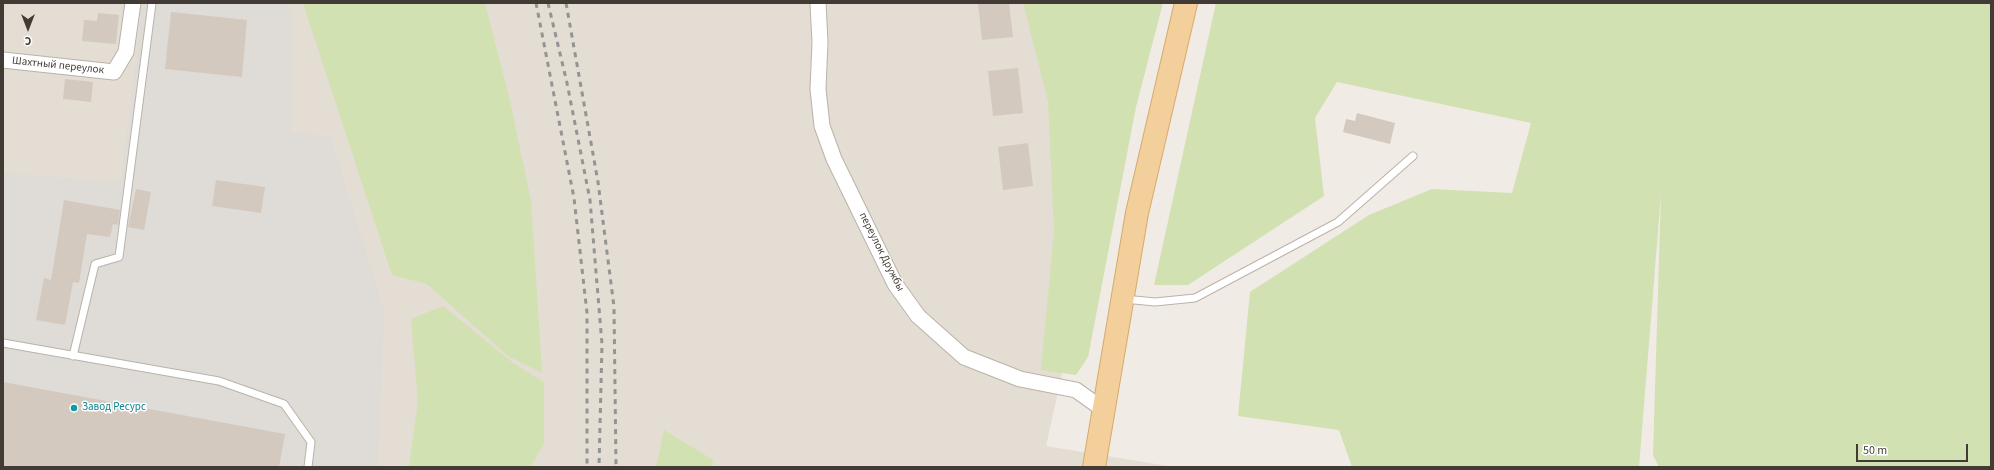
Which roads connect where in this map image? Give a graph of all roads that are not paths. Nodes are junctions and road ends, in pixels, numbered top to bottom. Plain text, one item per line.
1 (134, 3) edge
2 (152, 3) edge
3 (818, 3) edge
4 (1186, 3) edge
5 (3, 60) edge
6 (1414, 156) dead end
7 (1122, 299) junction
8 (3, 343) edge
9 (73, 356) junction
10 (1104, 410) junction
11 (308, 467) edge
12 (1094, 467) edge

1 - 5 street, Шахтный переулок
2 - 9 lane
3 - 10 street, переулок Дружбы
4 - 7 main road
6 - 7 lane
7 - 10 main road
8 - 9 lane
9 - 11 lane
10 - 12 main road

